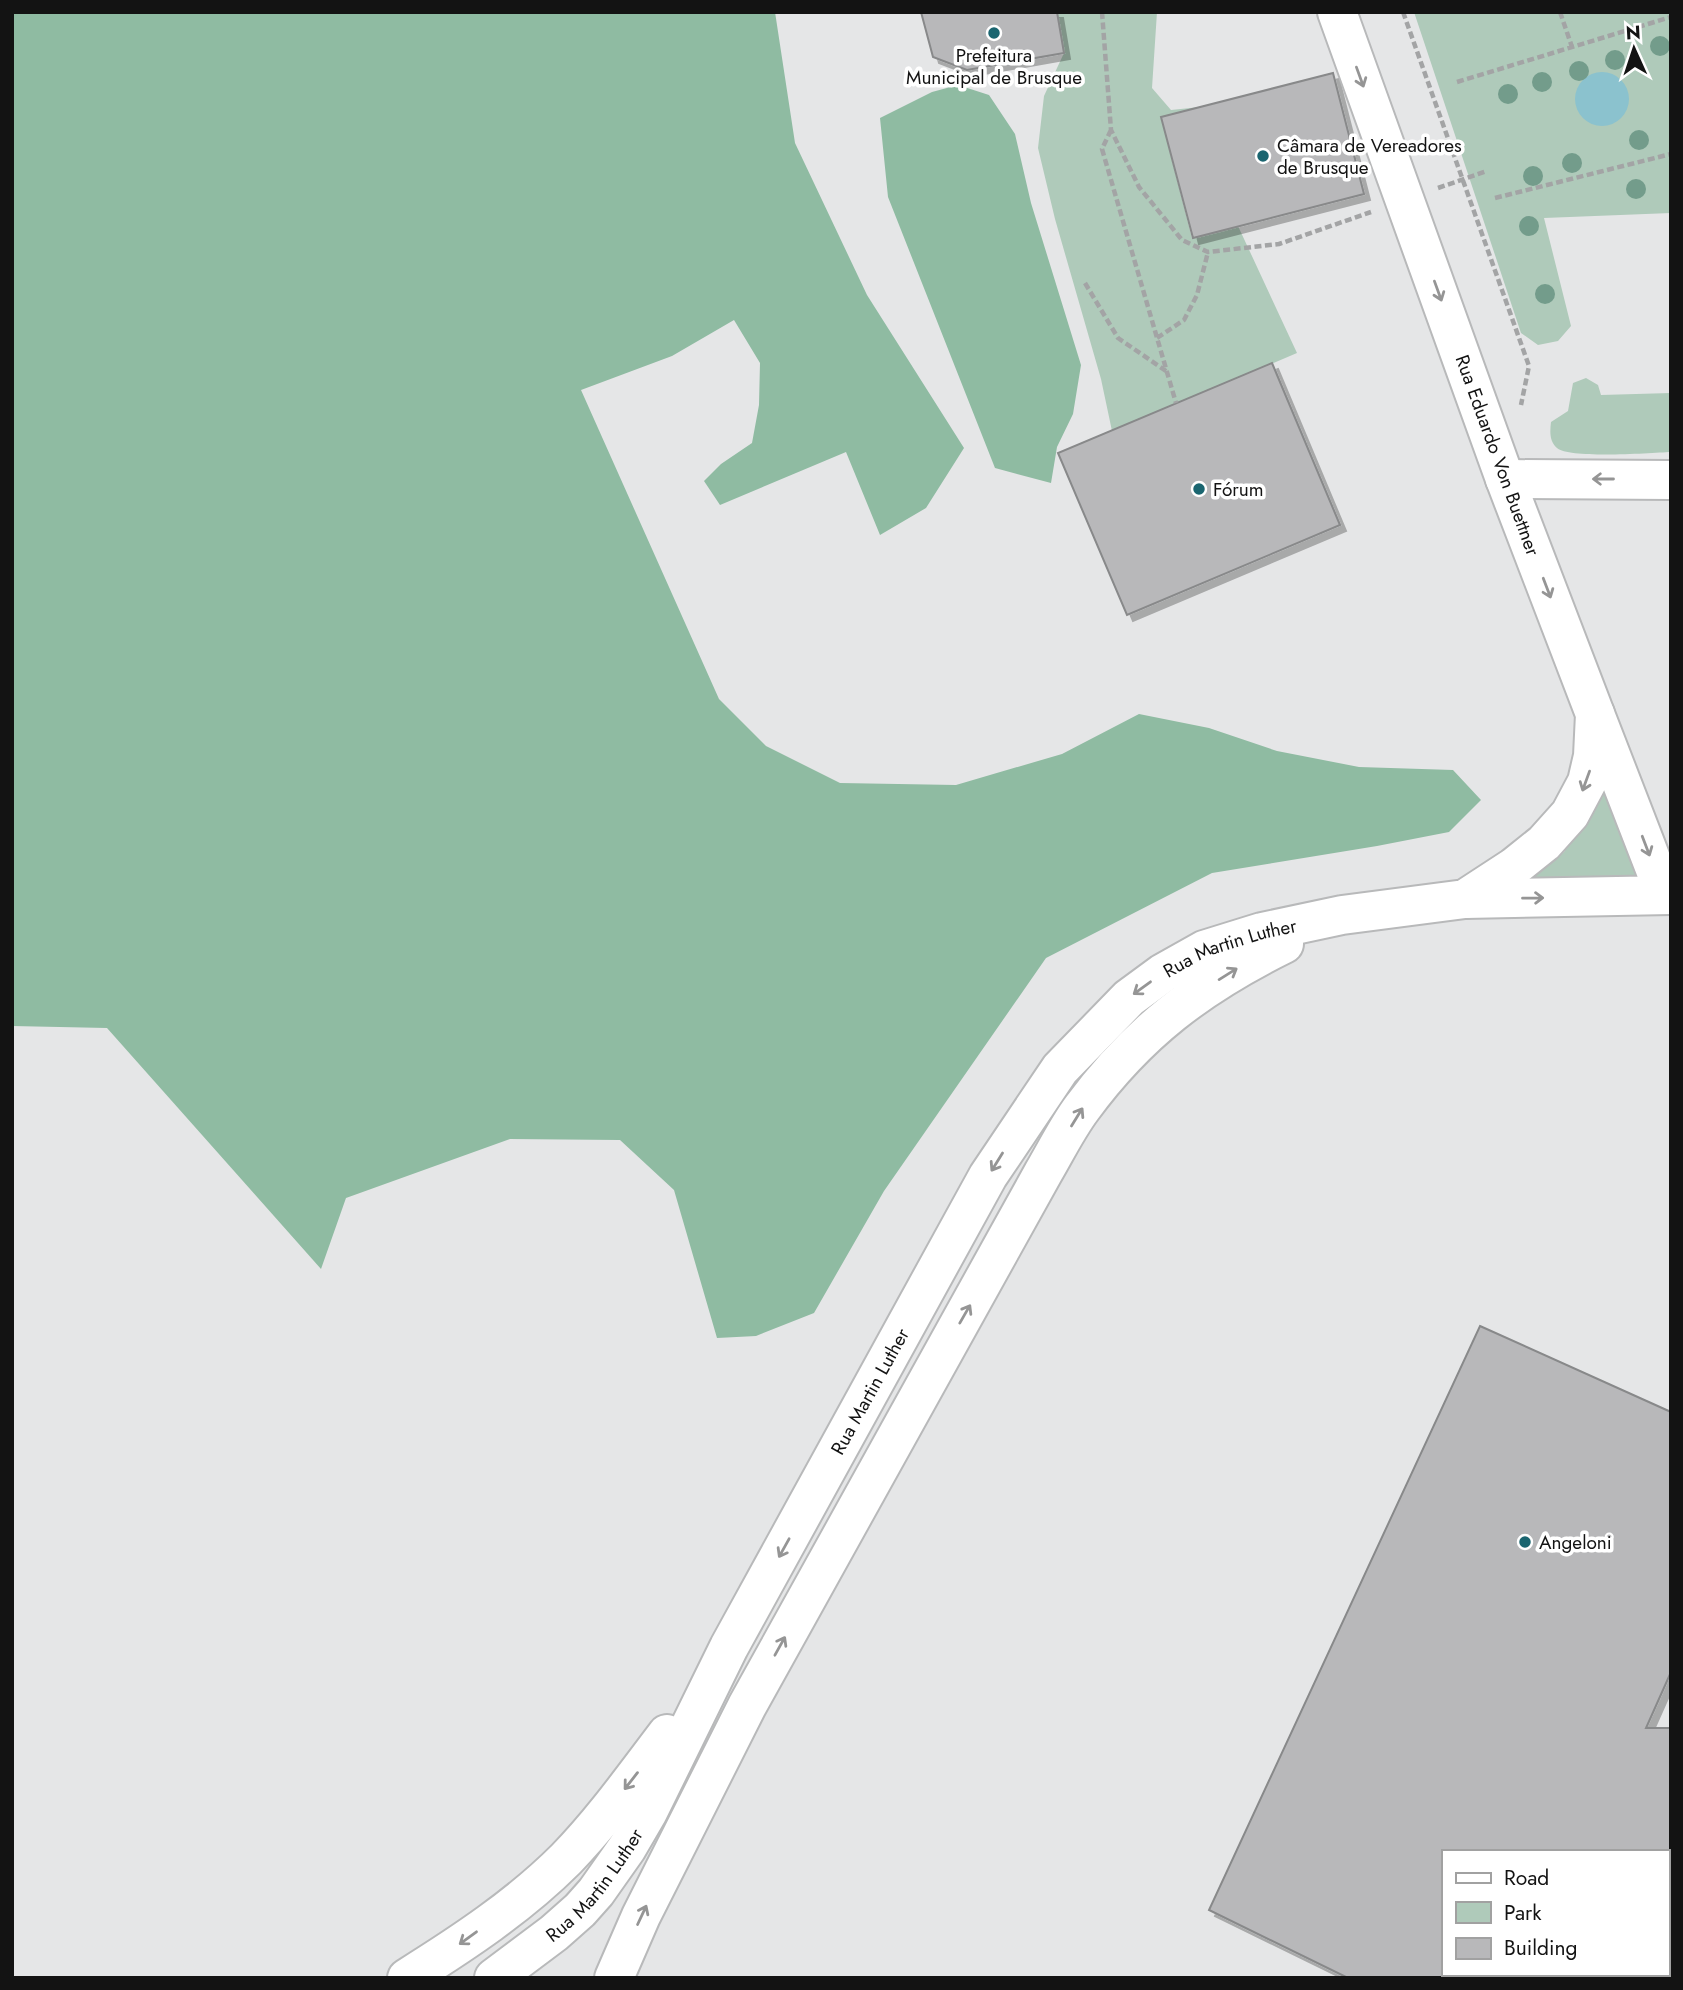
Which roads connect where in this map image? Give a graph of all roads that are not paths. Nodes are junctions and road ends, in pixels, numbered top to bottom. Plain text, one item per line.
1 (1338, 12) edge
2 (1505, 479) junction
3 (1671, 480) edge
4 (1595, 714) junction
5 (1668, 895) edge
6 (1465, 899) junction
7 (1342, 915) junction
8 (729, 1647) junction
9 (407, 1978) edge
10 (494, 1978) edge
11 (614, 1978) edge

1 -> 2 main road, Rua Eduardo Von Buettner
3 -> 2 main road
2 -> 4 main road, Rua Eduardo Von Buettner
4 -> 5 main road, Rua Eduardo Von Buettner
4 -> 6 main road, Rua Martin Luther
6 -> 5 main road, Rua Martin Luther
6 - 7 main road, Rua Martin Luther
7 -> 8 main road, Rua Martin Luther
11 -> 7 main road, Rua Martin Luther
8 -> 9 main road
8 - 10 main road, Rua Martin Luther

